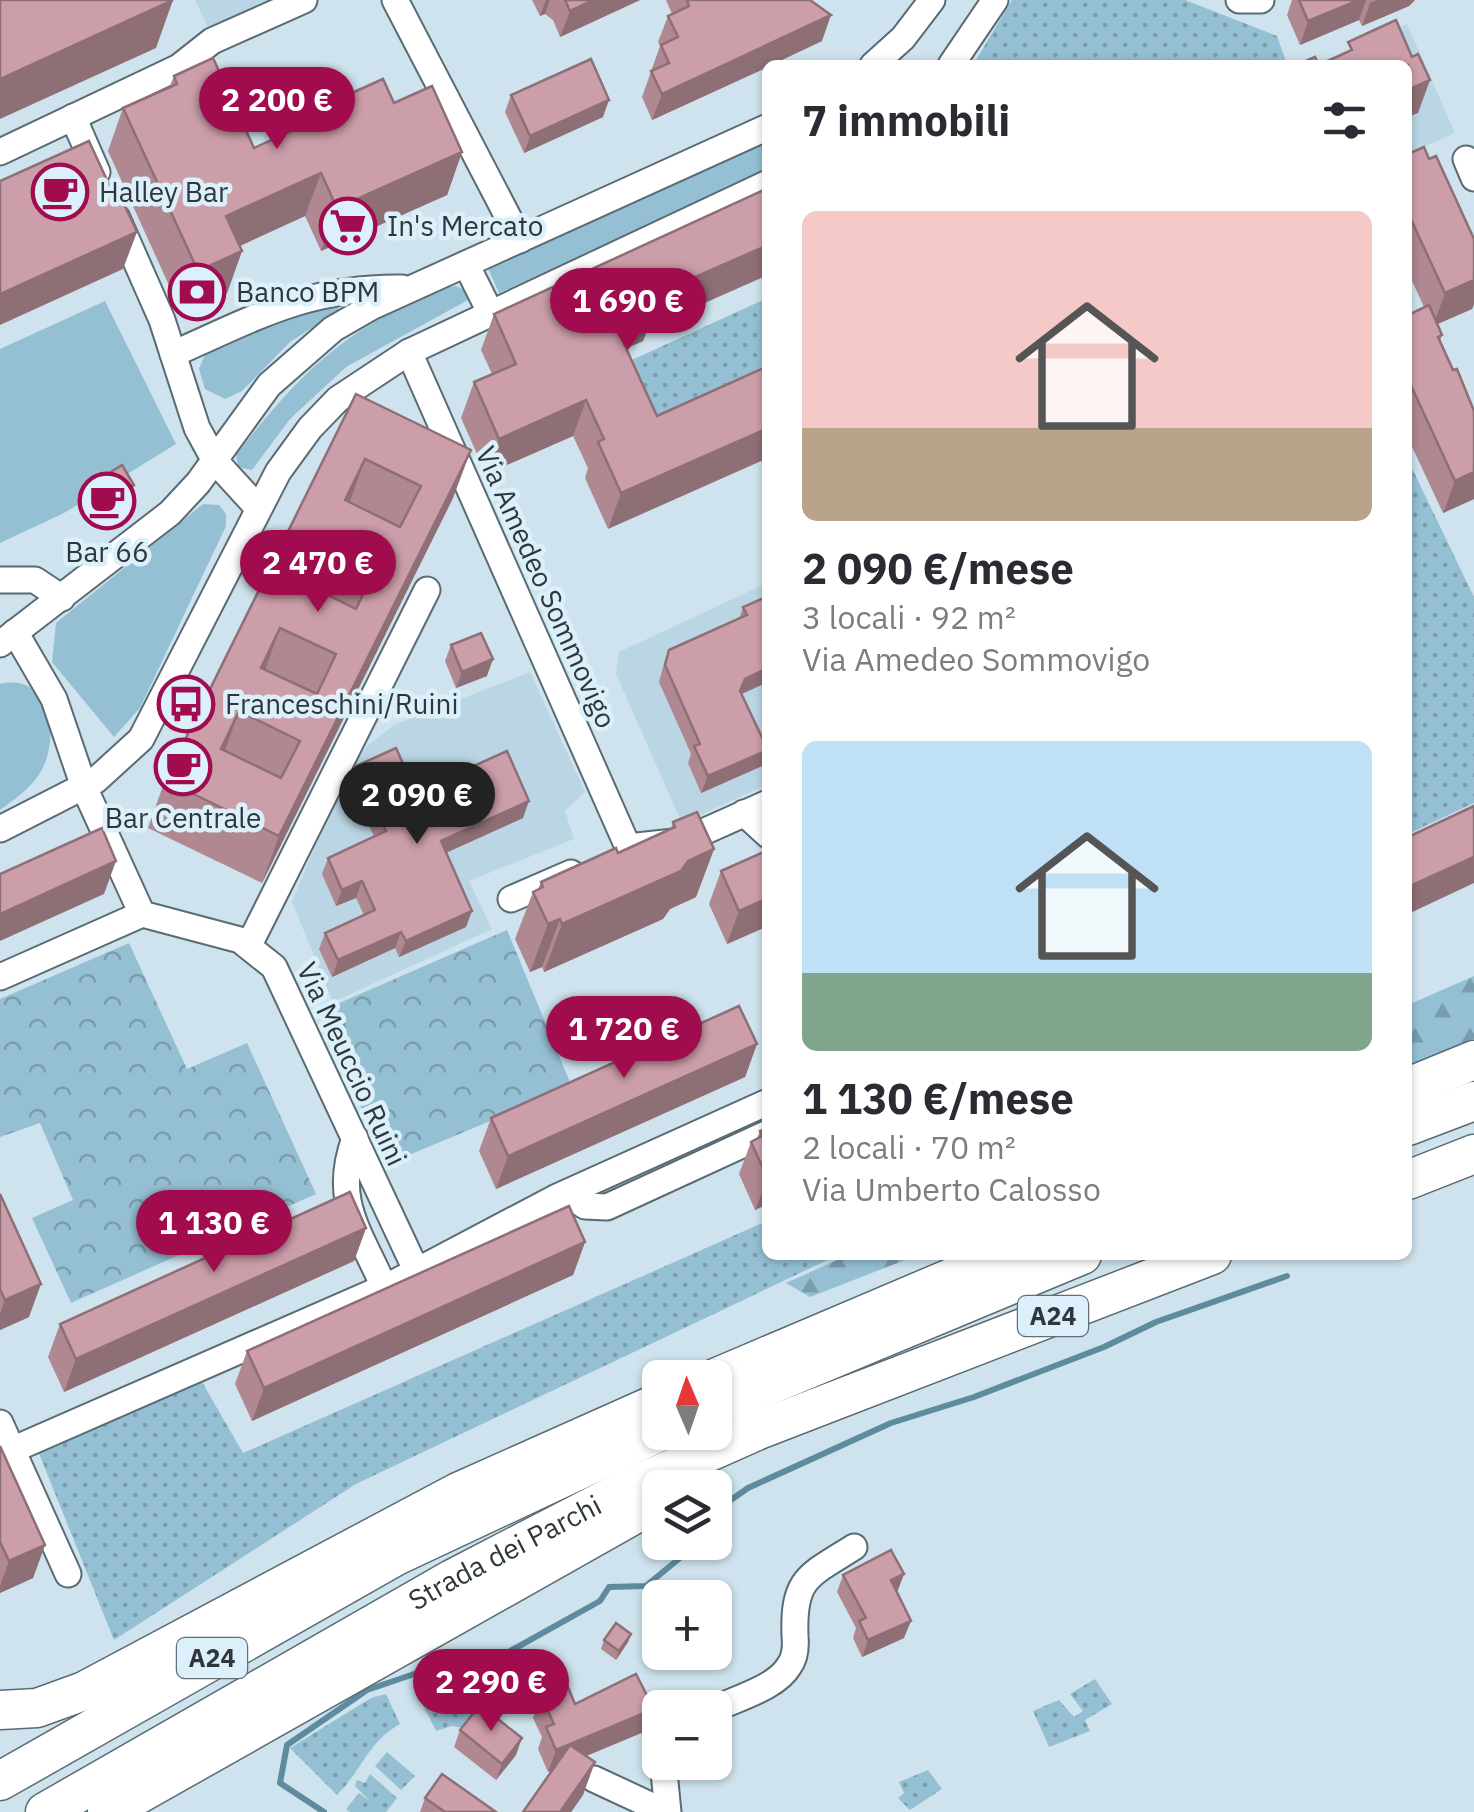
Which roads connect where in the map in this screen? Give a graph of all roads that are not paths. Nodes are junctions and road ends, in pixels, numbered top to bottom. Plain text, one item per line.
1 (304, 0) edge
2 (394, 0) edge
3 (932, 0) edge
4 (995, 0) edge
5 (1239, 0) edge
6 (1262, 0) edge
7 (879, 60) edge
8 (954, 60) edge
9 (73, 117) junction
10 (762, 130) edge
11 (0, 152) edge
12 (762, 185) edge
13 (520, 240) junction
14 (466, 264) junction
15 (412, 289) junction
16 (490, 312) junction
17 (409, 352) junction
18 (173, 354) junction
19 (215, 461) junction
20 (258, 508) junction
21 (0, 580) edge
22 (427, 590) dead end
23 (62, 598) junction
24 (8, 638) edge
25 (84, 787) junction
26 (756, 808) edge
27 (0, 829) edge
28 (612, 855) junction
29 (511, 899) dead end
30 (142, 914) junction
31 (249, 945) junction
32 (0, 978) edge
33 (1474, 1060) edge
34 (1412, 1085) edge
35 (1474, 1101) edge
36 (762, 1105) edge
37 (723, 1122) junction
38 (1412, 1124) edge
39 (762, 1136) edge
40 (355, 1138) junction
41 (735, 1148) junction
42 (1474, 1154) edge
43 (1412, 1178) edge
44 (568, 1192) junction
45 (994, 1260) edge
46 (1070, 1260) edge
47 (1199, 1260) edge
48 (417, 1272) junction
49 (384, 1287) junction
50 (732, 1371) edge
51 (895, 1378) junction
52 (732, 1401) edge
53 (642, 1410) edge
54 (0, 1423) edge
55 (642, 1440) edge
56 (12, 1450) junction
57 (718, 1470) edge
58 (642, 1510) edge
59 (854, 1548) dead end
60 (68, 1574) dead end
61 (732, 1700) edge
62 (0, 1710) edge
63 (594, 1779) edge
64 (664, 1780) edge
65 (0, 1781) edge
66 (45, 1812) edge
67 (108, 1812) edge
68 (667, 1812) edge

1 - 9 street
2 - 13 street
3 - 7 street
4 - 8 street
5 - 6 street
9 - 11 street
9 - 18 street
10 - 13 street
12 - 16 street
13 - 14 street
14 - 15 street
14 - 16 street
15 - 18 street
15 - 19 street
16 - 17 street
17 - 20 street
17 - 28 street, Via Amedeo Sommovigo
18 - 19 street
19 - 20 street
19 - 23 street
20 - 25 street
21 - 23 street
22 - 31 street
23 - 24 street
24 - 25 street
25 - 27 street
25 - 30 street
26 - 28 street
28 - 29 street
30 - 31 street
30 - 32 street
31 - 40 street, Via Meuccio Ruini
33 - 34 highway
35 - 38 highway
36 - 37 street
37 - 41 street
37 - 44 street
39 - 41 street
40 - 48 street, Via Meuccio Ruini
40 - 49 street
41 - 44 street
42 - 43 highway
44 - 48 street
45 - 50 highway
46 - 52 highway, A24
47 - 51 highway, Strada dei Parchi / A24
48 - 49 street
49 - 56 street
51 - 57 highway
51 - 66 highway, Strada dei Parchi / A24
53 - 62 highway
54 - 56 street
55 - 65 highway, Strada dei Parchi / A24
56 - 60 street
58 - 67 highway
59 - 61 street
63 - 68 street
64 - 68 street

